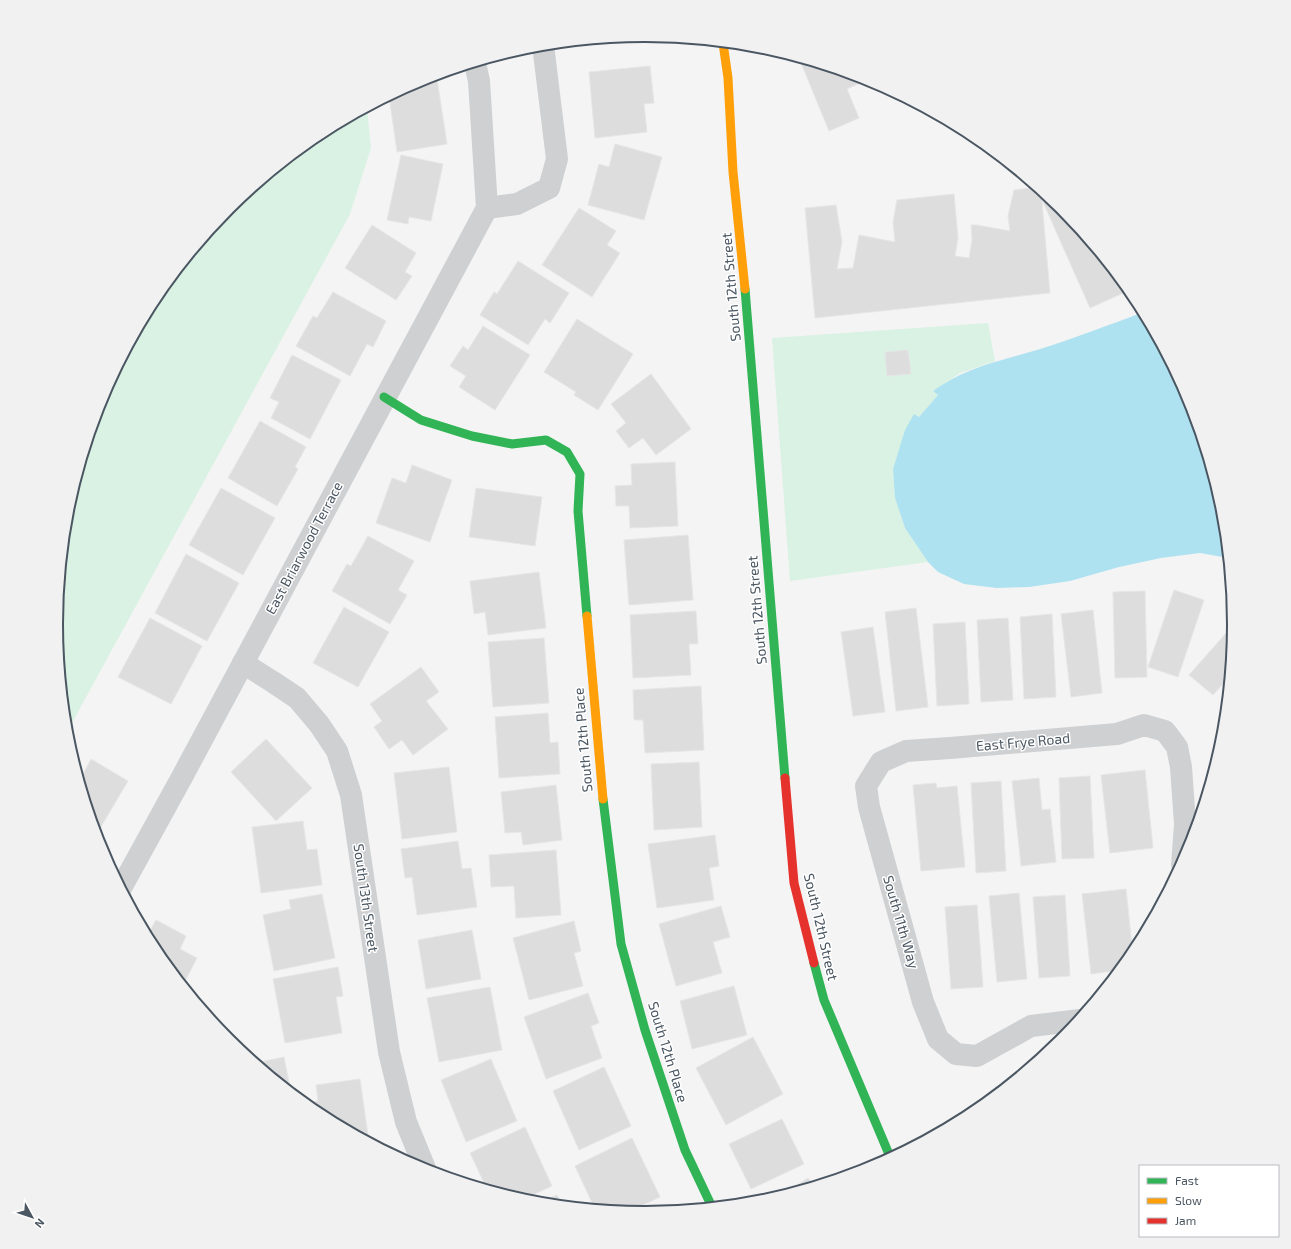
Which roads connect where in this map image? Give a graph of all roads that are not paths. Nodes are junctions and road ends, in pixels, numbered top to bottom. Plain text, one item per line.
1 (724, 47) edge
2 (544, 51) edge
3 (477, 67) edge
4 (486, 208) junction
5 (384, 398) junction
6 (243, 664) junction
7 (881, 762) joint
8 (1183, 849) edge
9 (124, 883) edge
10 (1071, 1021) edge
11 (889, 1154) edge
12 (418, 1161) edge
13 (710, 1203) edge

1 - 11 street, South 12th Street
2 - 4 street
3 - 4 street
4 - 5 street, East Briarwood Terrace
5 - 6 street, East Briarwood Terrace
5 - 13 street, South 12th Place
6 - 9 street, East Briarwood Terrace
6 - 12 street, South 13th Street
7 - 8 street, East Frye Road
7 - 10 street, South 11th Way

